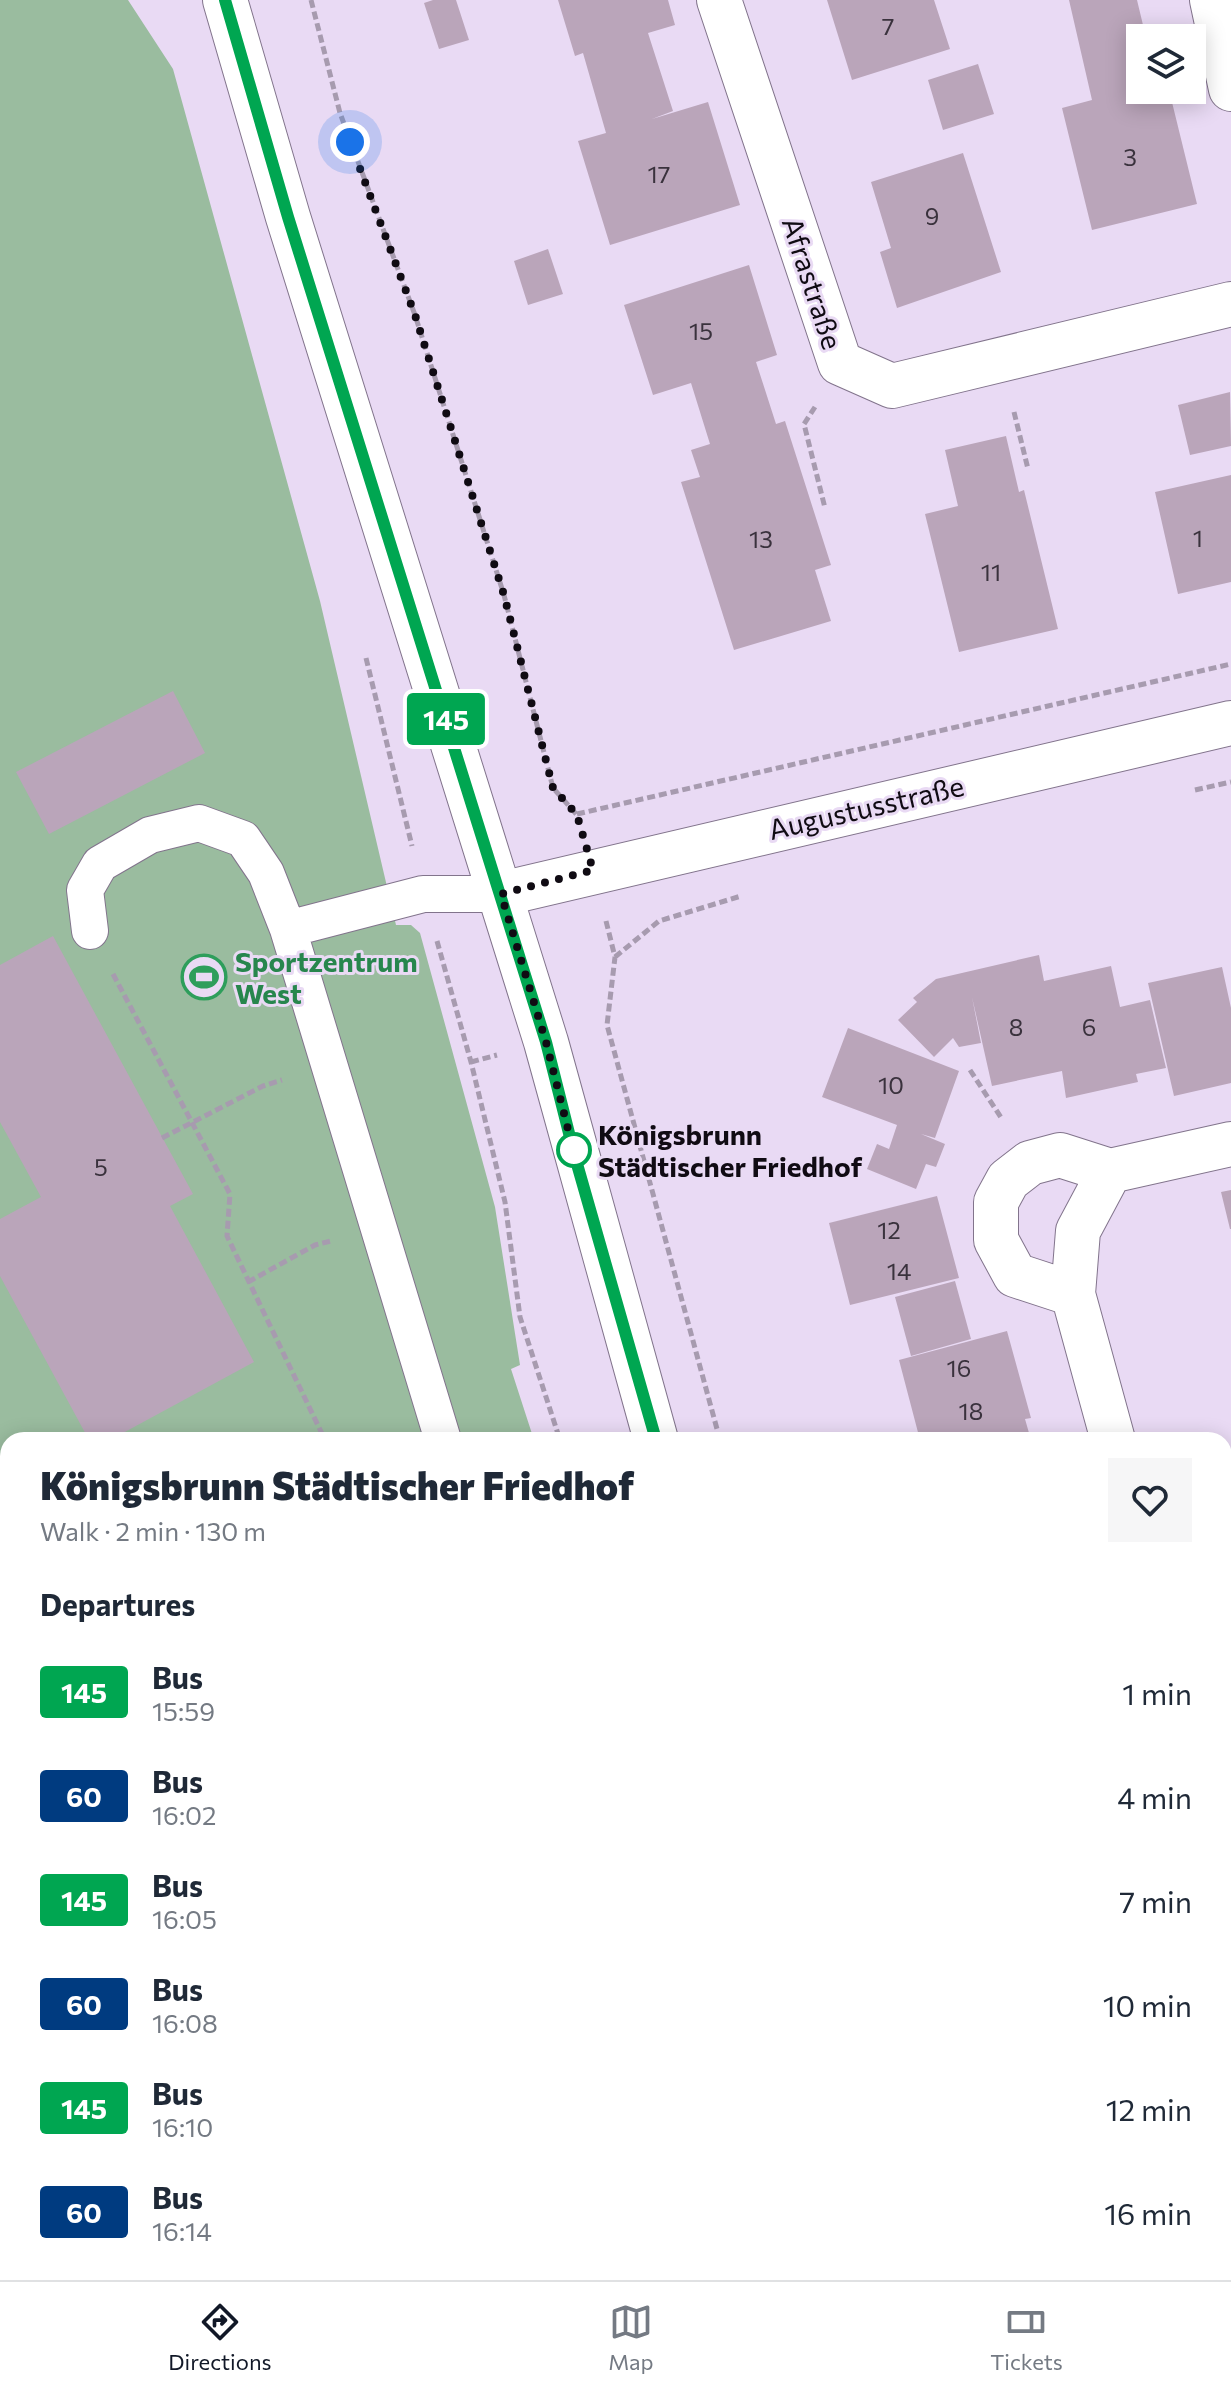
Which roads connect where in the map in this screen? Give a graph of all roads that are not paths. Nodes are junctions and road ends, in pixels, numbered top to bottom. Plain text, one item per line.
1 (225, 0) edge
2 (719, 0) edge
3 (1212, 0) edge
4 (1231, 86) edge
5 (1231, 304) edge
6 (1231, 723) edge
7 (501, 894) junction
8 (288, 929) junction
9 (90, 931) road end
10 (1231, 1144) edge
11 (1110, 1171) junction
12 (1073, 1294) junction
13 (441, 1432) edge
14 (654, 1432) edge
15 (1111, 1432) edge

1 - 7 street
2 - 5 street, Afrastraße
3 - 4 street
6 - 7 street, Augustusstraße
7 - 8 lane
7 - 14 street
8 - 9 lane
8 - 13 lane
10 - 11 street
11 - 12 street
11 - 12 street
12 - 15 street

